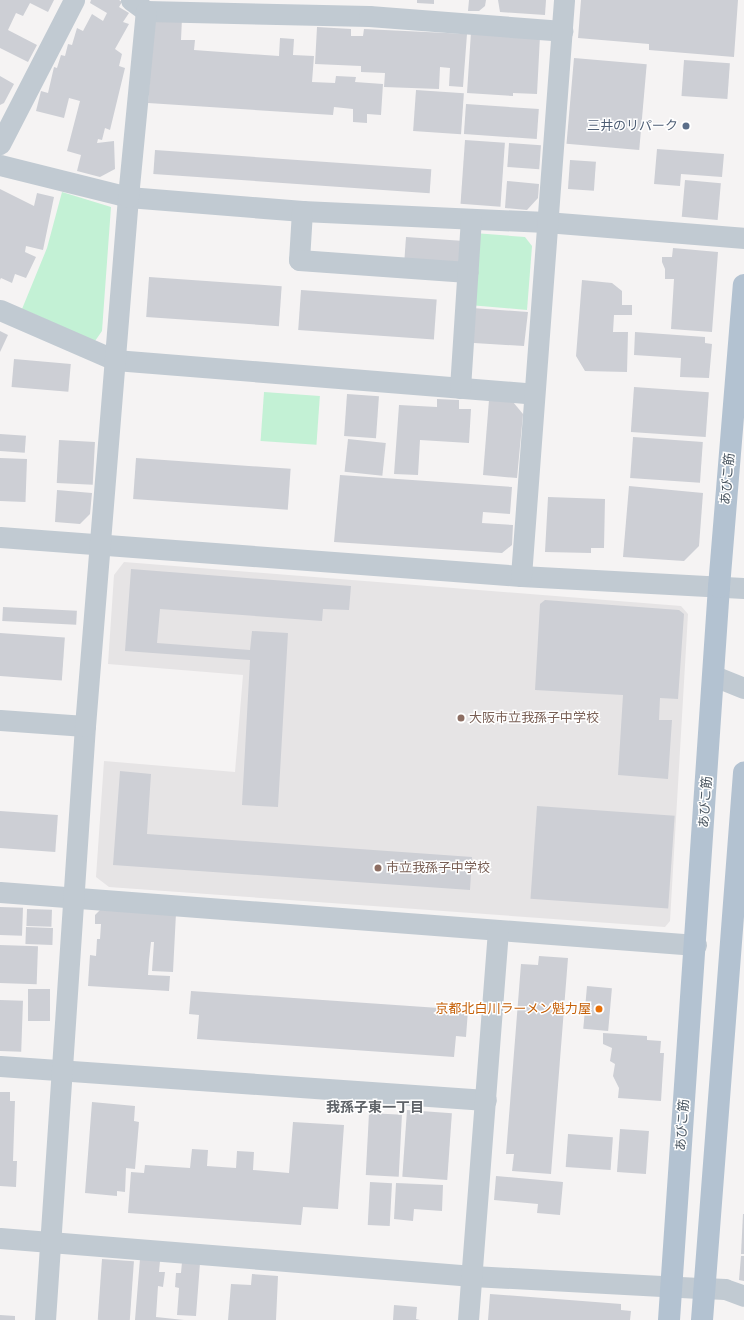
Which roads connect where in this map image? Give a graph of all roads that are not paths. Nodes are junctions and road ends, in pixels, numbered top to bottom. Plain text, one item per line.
1 (74, 0) edge
2 (564, 0) edge
3 (139, 6) edge
4 (562, 31) junction
5 (0, 144) edge
6 (0, 165) edge
7 (128, 197) junction
8 (302, 211) junction
9 (471, 220) junction
10 (546, 222) junction
11 (744, 238) edge
12 (468, 272) junction
13 (744, 285) edge
14 (0, 310) edge
15 (115, 360) junction
16 (460, 388) junction
17 (534, 394) junction
18 (0, 537) edge
19 (101, 544) junction
20 (521, 576) junction
21 (719, 587) junction
22 (744, 588) edge
23 (714, 676) junction
24 (744, 688) edge
25 (0, 720) edge
26 (85, 726) junction
27 (744, 773) edge
28 (0, 892) edge
29 (74, 898) junction
30 (498, 930) junction
31 (696, 945) junction
32 (738, 946) edge
33 (0, 1066) edge
34 (62, 1071) junction
35 (486, 1100) junction
36 (0, 1238) edge
37 (50, 1241) junction
38 (472, 1276) junction
39 (672, 1286) junction
40 (704, 1288) junction
41 (744, 1296) edge
42 (45, 1320) edge
43 (468, 1320) edge
44 (669, 1320) edge
45 (702, 1320) edge

1 - 5 street
2 - 4 street
3 - 4 street
3 - 7 street
4 - 10 street
6 - 7 street
7 - 8 street
7 - 15 street
8 - 9 street
8 - 12 street
9 - 10 street
9 - 12 street
10 - 11 street
10 - 17 street
12 - 16 street
13 - 21 main road, あびこ筋
14 - 15 street
15 - 16 street
15 - 19 street
16 - 17 street
17 - 20 street
18 - 19 street
19 - 20 street
19 - 26 street
20 - 21 street
21 - 22 street
21 - 23 main road, あびこ筋
23 - 24 street
23 - 31 main road, あびこ筋
25 - 26 street
26 - 29 street
27 - 32 main road
28 - 29 street
29 - 30 street
29 - 34 street
30 - 31 street
30 - 35 street
31 - 39 main road, あびこ筋
32 - 40 main road
33 - 34 street
34 - 35 street
34 - 37 street
35 - 38 street
36 - 37 street
37 - 38 street
37 - 42 street
38 - 39 street
38 - 43 street
39 - 40 street
39 - 44 main road, あびこ筋
40 - 41 street
40 - 45 main road

